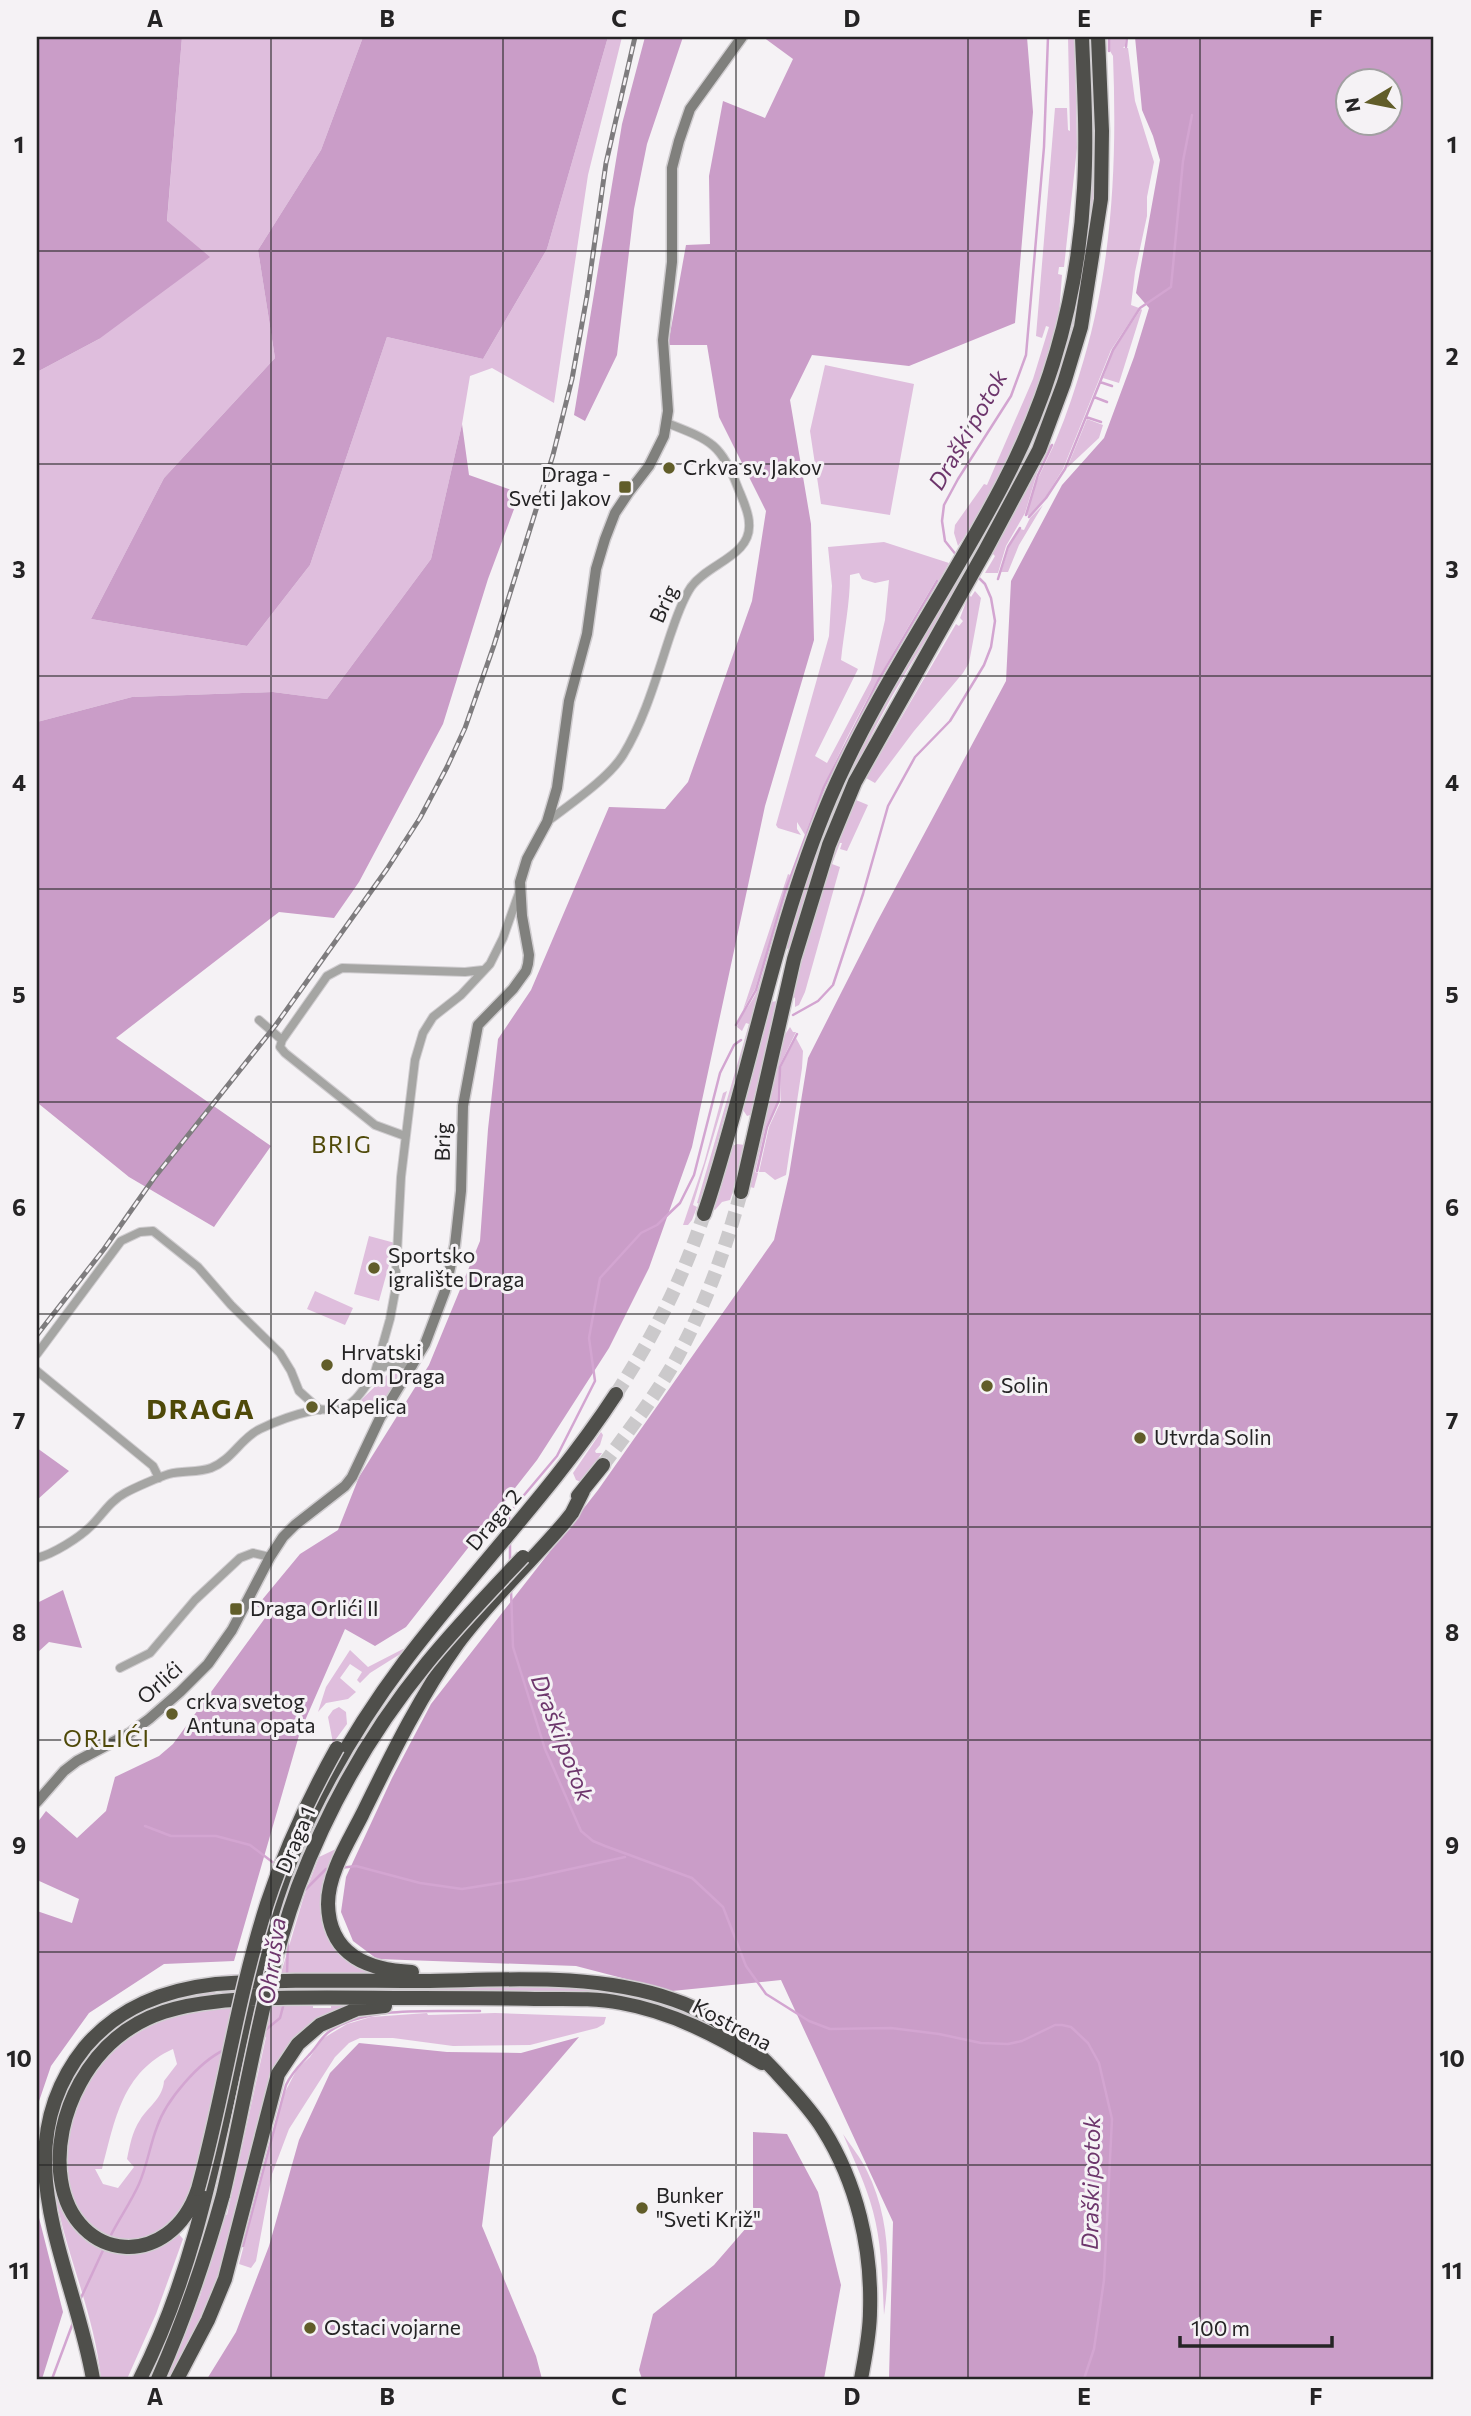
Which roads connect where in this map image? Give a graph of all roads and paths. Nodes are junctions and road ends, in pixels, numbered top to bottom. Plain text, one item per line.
1 (742, 37) edge
2 (1082, 37) edge
3 (1098, 37) edge
4 (667, 424) junction
5 (547, 822) junction
6 (520, 890) junction
7 (484, 970) junction
8 (259, 1020) dead end
9 (282, 1040) junction
10 (405, 1136) junction
11 (741, 1192) tunnel mouth
12 (704, 1214) tunnel mouth
13 (37, 1354) edge
14 (413, 1366) junction
15 (37, 1371) edge
16 (375, 1372) junction
17 (616, 1394) tunnel mouth
18 (320, 1410) junction
19 (603, 1465) tunnel mouth
20 (159, 1478) junction
21 (270, 1557) junction
22 (37, 1558) edge
23 (526, 1559) junction
24 (120, 1668) dead end
25 (37, 1802) edge
26 (601, 1982) junction
27 (599, 1999) junction
28 (775, 2071) junction
29 (202, 2190) junction
30 (93, 2379) edge
31 (140, 2379) edge
32 (159, 2379) edge
33 (177, 2379) edge
34 (862, 2379) edge

1 - 4 street, Brig
2 - 12 highway
3 - 11 highway
4 - 5 street, Brig
4 - 5 street, Brig
5 - 6 street, Brig
6 - 7 street, Brig
6 - 14 street, Brig
7 - 9 street
7 - 10 street, Brig
8 - 9 street, Brig
9 - 10 street, Brig
10 - 16 street, Brig
13 - 18 street
14 - 16 street
14 - 21 street, Orlići
15 - 20 street
16 - 18 street, Brig
17 - 29 highway, Draga 2, bridge
18 - 20 street, Brig
19 - 23 highway
20 - 22 street, Brig
21 - 24 street, Orlići
21 - 25 street, Orlići
23 - 26 highway
23 - 32 highway, Draga 1, bridge
26 - 28 highway, Kostrena
26 - 30 highway, bridge
27 - 28 highway, Kostrena
27 - 29 highway, bridge
27 - 33 highway
28 - 34 highway, Kostrena
29 - 31 highway

